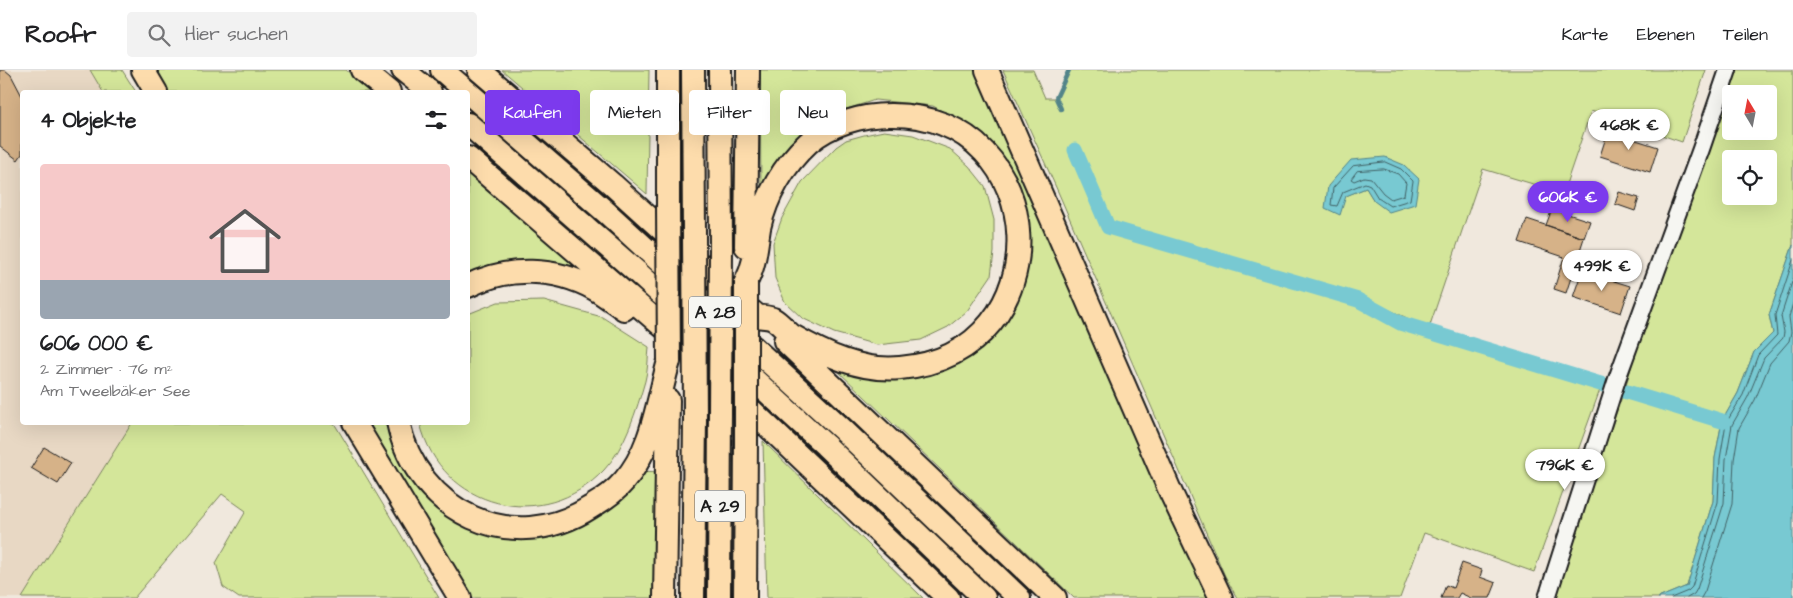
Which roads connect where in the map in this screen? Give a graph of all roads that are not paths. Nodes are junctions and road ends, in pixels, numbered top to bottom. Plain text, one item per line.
1 (142, 70) edge
2 (362, 70) edge
3 (403, 70) edge
4 (442, 70) edge
5 (479, 70) edge
6 (668, 70) edge
7 (693, 70) edge
8 (720, 70) edge
9 (748, 70) edge
10 (987, 70) edge
11 (1728, 70) edge
12 (155, 90) edge
13 (387, 90) edge
14 (428, 90) edge
15 (465, 90) edge
16 (470, 94) edge
17 (470, 126) edge
18 (470, 160) edge
19 (746, 282) junction
20 (470, 285) edge
21 (757, 316) junction
22 (667, 330) junction
23 (669, 361) junction
24 (356, 425) edge
25 (399, 425) edge
26 (912, 563) junction
27 (460, 598) edge
28 (665, 598) edge
29 (693, 598) edge
30 (719, 598) edge
31 (746, 598) edge
32 (936, 598) edge
33 (948, 598) edge
34 (984, 598) edge
35 (1019, 598) edge
36 (1055, 598) edge
37 (1221, 598) edge
38 (1547, 598) edge

1 - 12 highway
2 - 13 highway
3 - 14 highway
4 - 15 highway, A 28
5 - 21 highway
6 - 23 highway, bridge
7 - 29 highway, A 29, bridge
8 - 30 highway, A 29, bridge
9 - 19 highway
10 - 37 highway
11 - 38 street
16 - 35 highway, A 28
17 - 34 highway, A 28
18 - 22 highway
19 - 21 highway
19 - 31 highway, bridge
20 - 22 highway
21 - 36 highway
22 - 26 highway
23 - 25 highway
23 - 28 highway
24 - 27 highway
26 - 32 highway
26 - 33 highway

